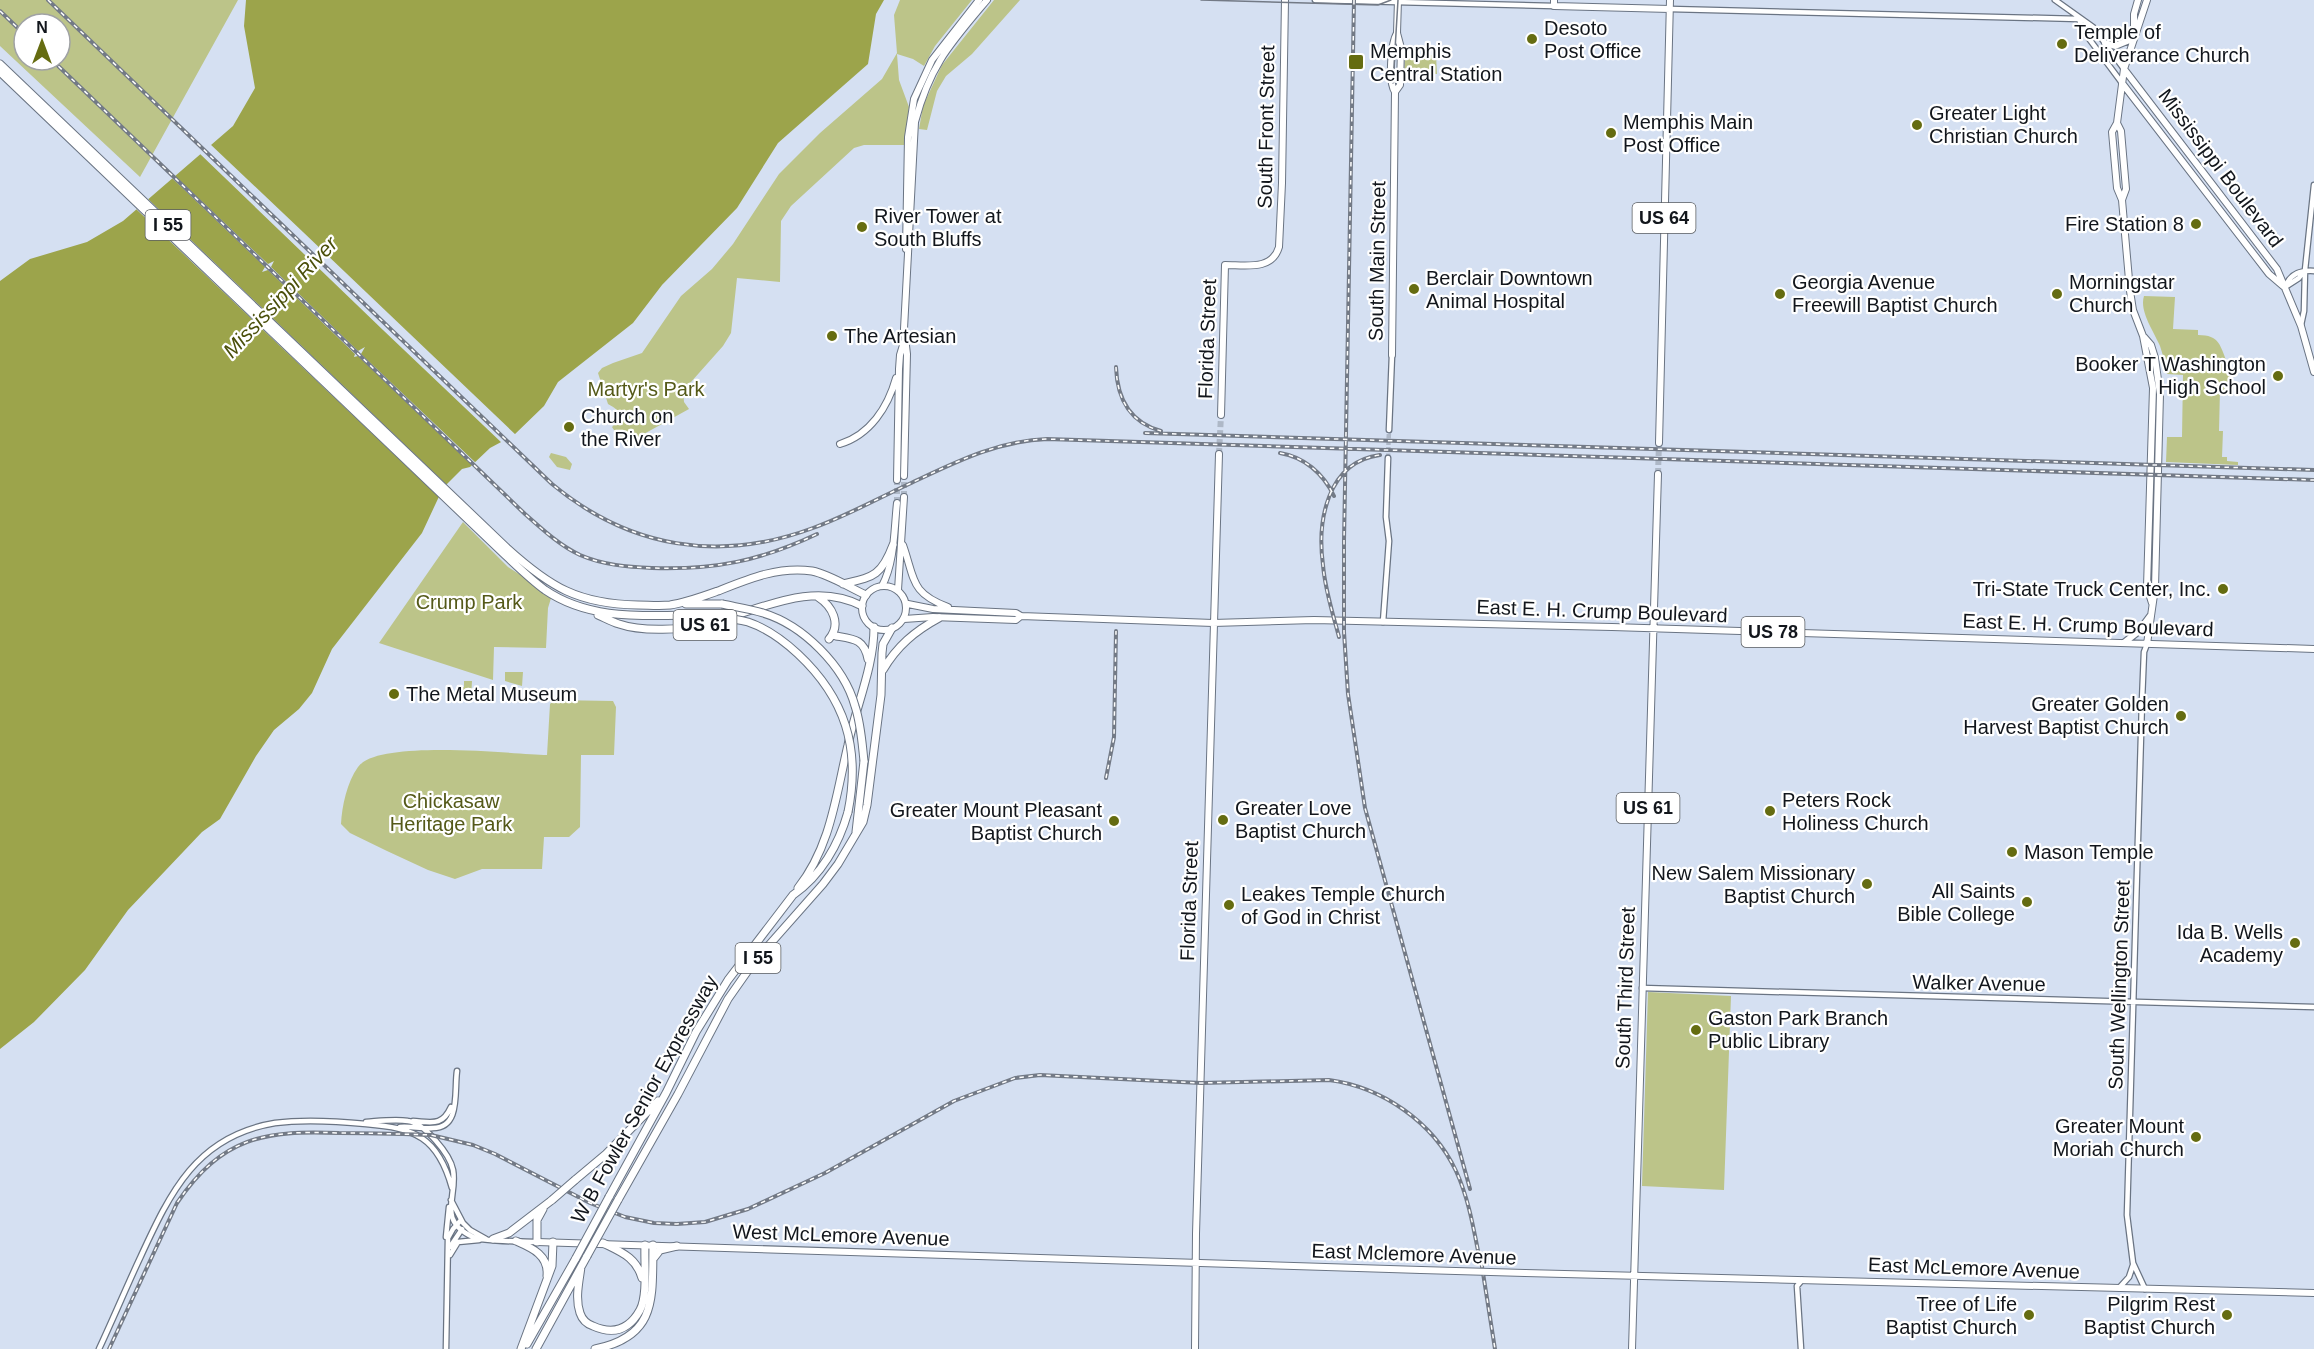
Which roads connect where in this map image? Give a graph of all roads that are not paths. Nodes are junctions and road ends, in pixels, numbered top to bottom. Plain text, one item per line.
1 (979, 0) edge
2 (987, 0) edge
3 (1285, 0) edge
4 (1316, 0) edge
5 (1670, 0) edge
6 (2055, 0) edge
7 (2138, 0) edge
8 (2147, 0) edge
9 (1398, 1) edge
10 (1554, 3) edge
11 (1670, 9) junction
12 (2079, 19) junction
13 (2133, 37) junction
14 (2105, 43) junction
15 (0, 64) edge
16 (2124, 69) junction
17 (0, 72) edge
18 (2122, 82) junction
19 (2171, 130) junction
20 (2163, 137) junction
21 (2314, 184) edge
22 (2223, 199) junction
23 (2216, 205) junction
24 (907, 256) junction
25 (1225, 265) joint
26 (2305, 270) junction
27 (2314, 271) edge
28 (2285, 287) junction
29 (2301, 326) junction
30 (904, 342) junction
31 (1392, 355) joint
32 (899, 369) junction
33 (2314, 372) edge
34 (1221, 415) tunnel mouth
35 (1389, 430) tunnel mouth
36 (1659, 443) tunnel mouth
37 (840, 444) dead end
38 (1219, 454) tunnel mouth
39 (1388, 458) tunnel mouth
40 (1658, 474) tunnel mouth
41 (904, 476) tunnel mouth
42 (897, 480) tunnel mouth
43 (904, 496) tunnel mouth
44 (897, 503) tunnel mouth
45 (902, 542) junction
46 (893, 545) junction
47 (505, 550) junction
48 (843, 584) junction
49 (882, 586) junction
50 (898, 590) junction
51 (866, 595) junction
52 (815, 596) junction
53 (908, 604) junction
54 (671, 605) junction
55 (862, 606) junction
56 (954, 610) junction
57 (593, 612) junction
58 (2151, 615) junction
59 (1021, 616) junction
60 (939, 618) junction
61 (904, 619) junction
62 (1383, 622) junction
63 (1213, 623) junction
64 (874, 627) junction
65 (892, 628) junction
66 (1654, 628) junction
67 (2124, 643) junction
68 (2147, 644) junction
69 (2314, 649) edge
70 (869, 663) junction
71 (883, 670) junction
72 (856, 834) junction
73 (793, 895) junction
74 (1642, 988) junction
75 (2133, 1002) junction
76 (2314, 1007) edge
77 (457, 1071) dead end
78 (666, 1093) junction
79 (451, 1107) dead end
80 (409, 1120) junction
81 (349, 1123) junction
82 (394, 1127) junction
83 (421, 1128) junction
84 (452, 1188) junction
85 (451, 1200) junction
86 (544, 1206) junction
87 (450, 1207) junction
88 (456, 1225) junction
89 (462, 1225) junction
90 (487, 1239) junction
91 (516, 1241) junction
92 (537, 1242) junction
93 (554, 1242) junction
94 (603, 1244) junction
95 (649, 1245) junction
96 (677, 1246) junction
97 (450, 1249) junction
98 (449, 1258) junction
99 (652, 1261) junction
100 (1195, 1263) junction
101 (2133, 1263) junction
102 (581, 1267) junction
103 (1632, 1275) junction
104 (1802, 1280) junction
105 (546, 1283) junction
106 (644, 1286) junction
107 (2119, 1288) junction
108 (2145, 1289) junction
109 (2314, 1293) edge
110 (99, 1349) edge
111 (446, 1349) edge
112 (522, 1349) edge
113 (536, 1349) edge
114 (595, 1349) edge
115 (1195, 1349) edge
116 (1632, 1349) edge
117 (1801, 1349) edge

1 - 24 main road
2 - 24 main road
3 - 25 main road, South Front Street
4 - 9 street
5 - 11 main road, US 64
6 - 12 street, Mississippi Boulevard
7 - 13 main road
8 - 13 main road
9 - 10 street
9 - 31 main road, South Main Street
10 - 11 main road
11 - 12 street
11 - 36 main road, US 64
12 - 14 street, Mississippi Boulevard
12 - 18 street, Mississippi Boulevard
13 - 14 main road
13 - 16 main road
14 - 16 street, Mississippi Boulevard
15 - 47 highway, I 55
16 - 18 main road
16 - 19 main road, Mississippi Boulevard
17 - 47 highway, I 55
18 - 20 main road, Mississippi Boulevard
18 - 58 main road
19 - 20 main road
19 - 22 main road, Mississippi Boulevard
20 - 23 main road, Mississippi Boulevard
21 - 26 street
22 - 23 main road
22 - 28 main road, Mississippi Boulevard
23 - 28 main road, Mississippi Boulevard
24 - 30 main road
25 - 34 main road, Florida Street
26 - 27 street
26 - 28 street
26 - 29 street
28 - 29 main road, Mississippi Boulevard
29 - 33 main road, Mississippi Boulevard
30 - 32 main road
30 - 41 main road
31 - 35 street, South Main Street
32 - 37 main road
32 - 42 main road
38 - 63 main road, Florida Street
39 - 62 street
40 - 66 main road, South Third Street
43 - 45 main road
44 - 46 main road
45 - 50 main road
45 - 56 main road
46 - 48 highway
46 - 49 main road
47 - 54 highway, I 55
47 - 57 highway, W B Fowler Senior Expressway / I 55
48 - 51 highway, US 61
48 - 54 highway, US 61
49 - 50 main road
49 - 51 main road
50 - 53 main road
51 - 55 main road
52 - 55 highway, US 61
52 - 57 highway, US 61
52 - 70 highway
53 - 56 main road
53 - 61 main road
54 - 72 highway, W B Fowler Senior Expressway / I 55, bridge
55 - 64 main road
56 - 59 main road
57 - 73 highway, W B Fowler Senior Expressway / I 55, bridge
58 - 67 main road
58 - 68 main road
59 - 60 main road
59 - 63 main road, East E. H. Crump Boulevard
60 - 61 main road
60 - 71 highway
61 - 65 main road
62 - 63 main road, East E. H. Crump Boulevard
62 - 66 main road, East E. H. Crump Boulevard
63 - 100 main road, Florida Street
64 - 65 main road
64 - 70 highway
65 - 71 highway
66 - 67 main road, East E. H. Crump Boulevard / US 78
66 - 74 main road, South Third Street / US 61
67 - 68 main road, East E. H. Crump Boulevard / US 78
68 - 69 main road, East E. H. Crump Boulevard / US 78
68 - 75 street, South Wellington Street
70 - 73 highway
71 - 72 highway
72 - 102 highway, W B Fowler Senior Expressway / I 55, bridge
73 - 78 highway, W B Fowler Senior Expressway / I 55
74 - 75 street, Walker Avenue
74 - 103 main road, South Third Street / US 61
75 - 76 street, Walker Avenue
75 - 101 street, South Wellington Street
77 - 83 street
78 - 86 highway, bridge
78 - 112 highway, W B Fowler Senior Expressway / I 55, bridge
79 - 80 street
80 - 81 street
80 - 83 street
81 - 82 street
81 - 110 street
82 - 83 street
82 - 84 street
83 - 84 street
84 - 85 street
85 - 87 street
85 - 89 street
86 - 90 highway
86 - 92 highway
87 - 88 street
87 - 98 street
88 - 89 street, West McLemore Avenue
88 - 97 street
89 - 90 street, West McLemore Avenue
89 - 97 street
90 - 91 street, West McLemore Avenue
90 - 98 street
91 - 92 street, West McLemore Avenue
91 - 105 highway
92 - 93 main road, West McLemore Avenue
93 - 94 main road, West McLemore Avenue
93 - 105 highway
94 - 95 main road, West McLemore Avenue
94 - 106 highway
95 - 96 main road, West McLemore Avenue
95 - 99 highway
95 - 106 highway
96 - 99 highway
96 - 100 main road, West McLemore Avenue
97 - 98 street
98 - 111 street
99 - 114 highway
100 - 103 main road, East Mclemore Avenue, bridge
100 - 115 main road, Florida Street
101 - 107 street
101 - 108 street, South Wellington Street
102 - 106 highway
102 - 113 highway, W B Fowler Senior Expressway / I 55
103 - 104 main road, East McLemore Avenue
103 - 116 main road, South Third Street / US 61
104 - 107 main road, East McLemore Avenue
104 - 117 street
105 - 112 highway
107 - 108 main road, East McLemore Avenue
108 - 109 main road, East McLemore Avenue

